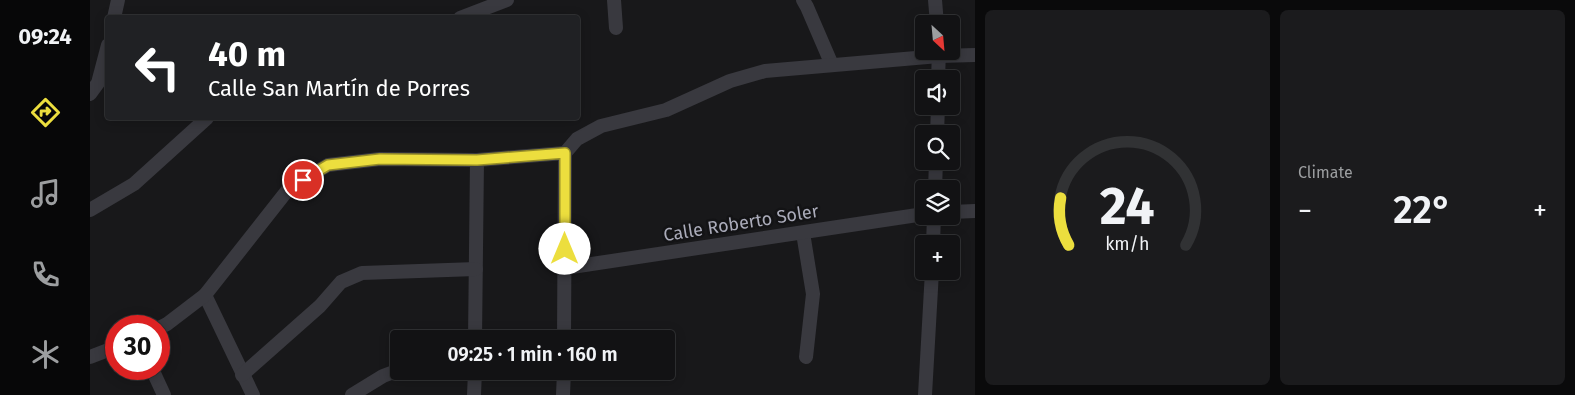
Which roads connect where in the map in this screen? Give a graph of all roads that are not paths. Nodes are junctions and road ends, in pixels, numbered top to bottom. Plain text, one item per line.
1 (118, 0) edge
2 (614, 0) edge
3 (803, 0) edge
4 (935, 0) edge
5 (501, 1) edge
6 (115, 15) edge
7 (467, 15) edge
8 (936, 15) edge
9 (616, 28) dead end
10 (960, 55) edge
11 (975, 55) edge
12 (105, 56) edge
13 (915, 56) edge
14 (832, 64) junction
15 (90, 94) edge
16 (205, 120) edge
17 (565, 153) junction
18 (477, 160) junction
19 (90, 210) edge
20 (975, 211) edge
21 (960, 212) edge
22 (915, 215) edge
23 (802, 233) junction
24 (565, 268) junction
25 (476, 269) junction
26 (931, 280) edge
27 (205, 296) junction
28 (170, 322) edge
29 (475, 330) edge
30 (564, 330) edge
31 (105, 351) edge
32 (90, 357) edge
33 (806, 357) dead end
34 (390, 374) edge
35 (242, 375) junction
36 (157, 380) edge
37 (474, 380) edge
38 (564, 380) edge
39 (164, 395) edge
40 (253, 395) edge
41 (352, 395) edge
42 (474, 395) edge
43 (563, 395) edge
44 (925, 395) edge

1 - 6 street
2 - 9 street
3 - 14 street
4 - 8 street
5 - 7 street
10 - 11 street
12 - 15 street
13 - 14 street
14 - 17 street
16 - 19 street
17 - 18 street
17 - 24 street
18 - 25 street
18 - 27 street
20 - 21 street
22 - 23 street, Calle Roberto Soler
23 - 24 street, Calle Roberto Soler
23 - 33 street
24 - 30 street
25 - 29 street
25 - 35 street
26 - 44 street
27 - 28 street
27 - 35 street
31 - 32 street
34 - 41 street
35 - 40 street
36 - 39 street
37 - 42 street
38 - 43 street

